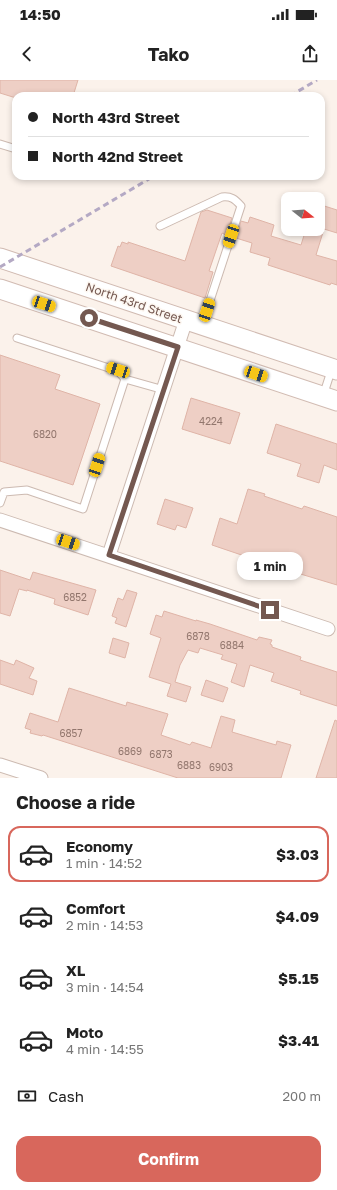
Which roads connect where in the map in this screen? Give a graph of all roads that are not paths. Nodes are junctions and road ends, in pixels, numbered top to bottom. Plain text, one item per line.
1 (0, 144) edge
2 (12, 148) edge
3 (160, 226) dead end
4 (0, 258) edge
5 (0, 289) edge
6 (194, 323) junction
7 (17, 338) dead end
8 (178, 347) junction
9 (334, 369) edge
10 (125, 379) junction
11 (164, 390) junction
12 (330, 398) edge
13 (0, 502) edge
14 (0, 520) edge
15 (109, 555) junction
16 (332, 630) edge
17 (0, 765) edge
18 (41, 778) edge

1 - 2 lane
3 - 6 lane
4 - 6 main road, North 43rd Street
5 - 8 main road
6 - 8 street
6 - 9 main road, North 43rd Street
7 - 10 lane
8 - 11 street
8 - 12 main road
9 - 12 lane
10 - 11 lane
10 - 13 lane
11 - 15 street
14 - 15 street
15 - 16 street
17 - 18 street

